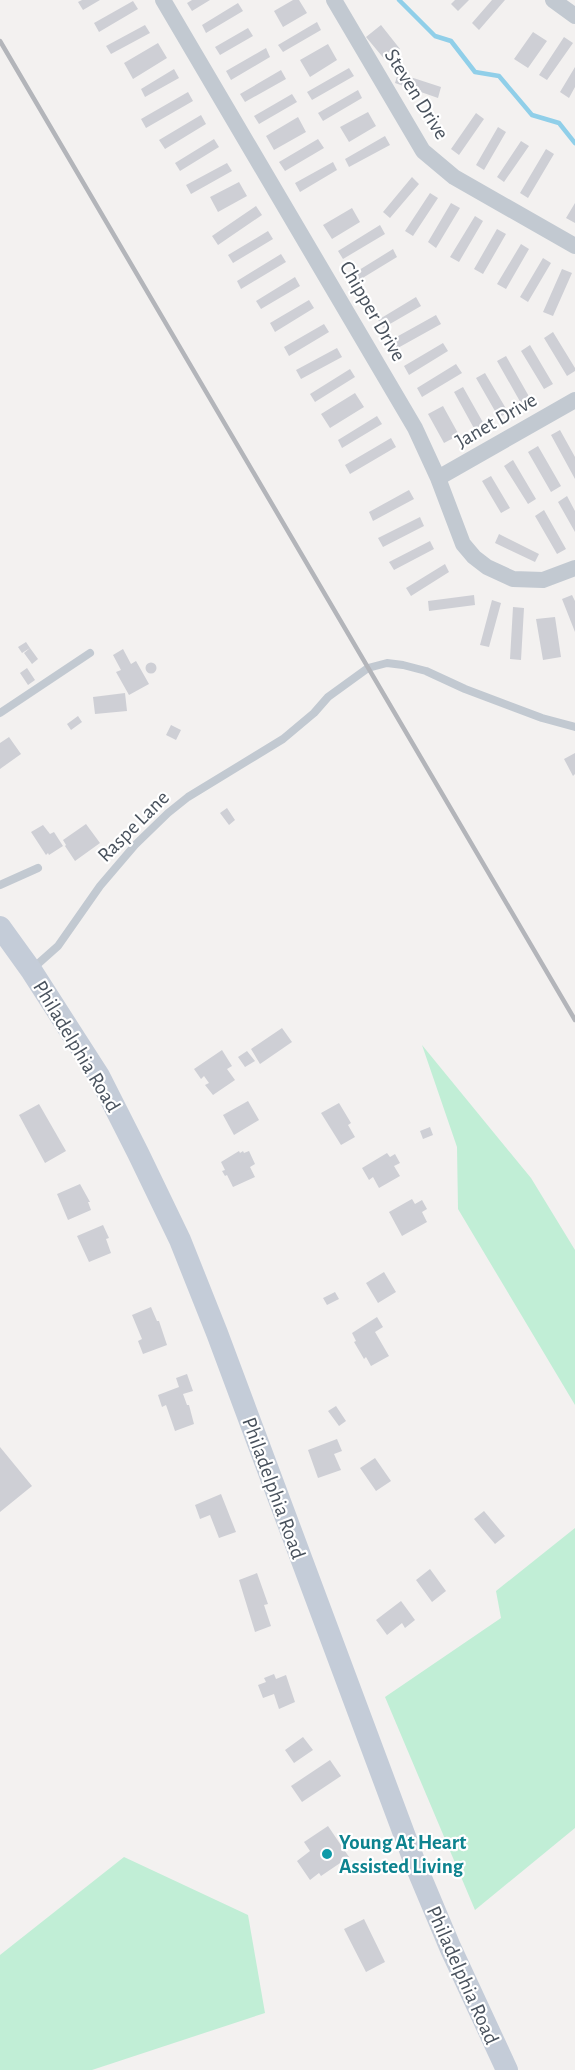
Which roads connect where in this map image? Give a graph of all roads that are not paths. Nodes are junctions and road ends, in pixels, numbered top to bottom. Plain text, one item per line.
1 (164, 0) edge
2 (334, 0) edge
3 (553, 0) edge
4 (575, 16) edge
5 (575, 246) edge
6 (575, 400) edge
7 (438, 478) junction
8 (575, 568) edge
9 (90, 653) dead end
10 (0, 713) edge
11 (575, 727) edge
12 (38, 868) dead end
13 (0, 885) edge
14 (0, 927) edge
15 (31, 970) junction
16 (507, 2070) edge

1 - 7 street, Chipper Drive
2 - 5 street, Steven Drive
3 - 4 street
6 - 7 street, Janet Drive
7 - 8 street, Chipper Drive
9 - 10 lane
11 - 15 lane, Raspe Lane
12 - 13 lane
14 - 15 main road, Philadelphia Road
15 - 16 main road, Philadelphia Road

